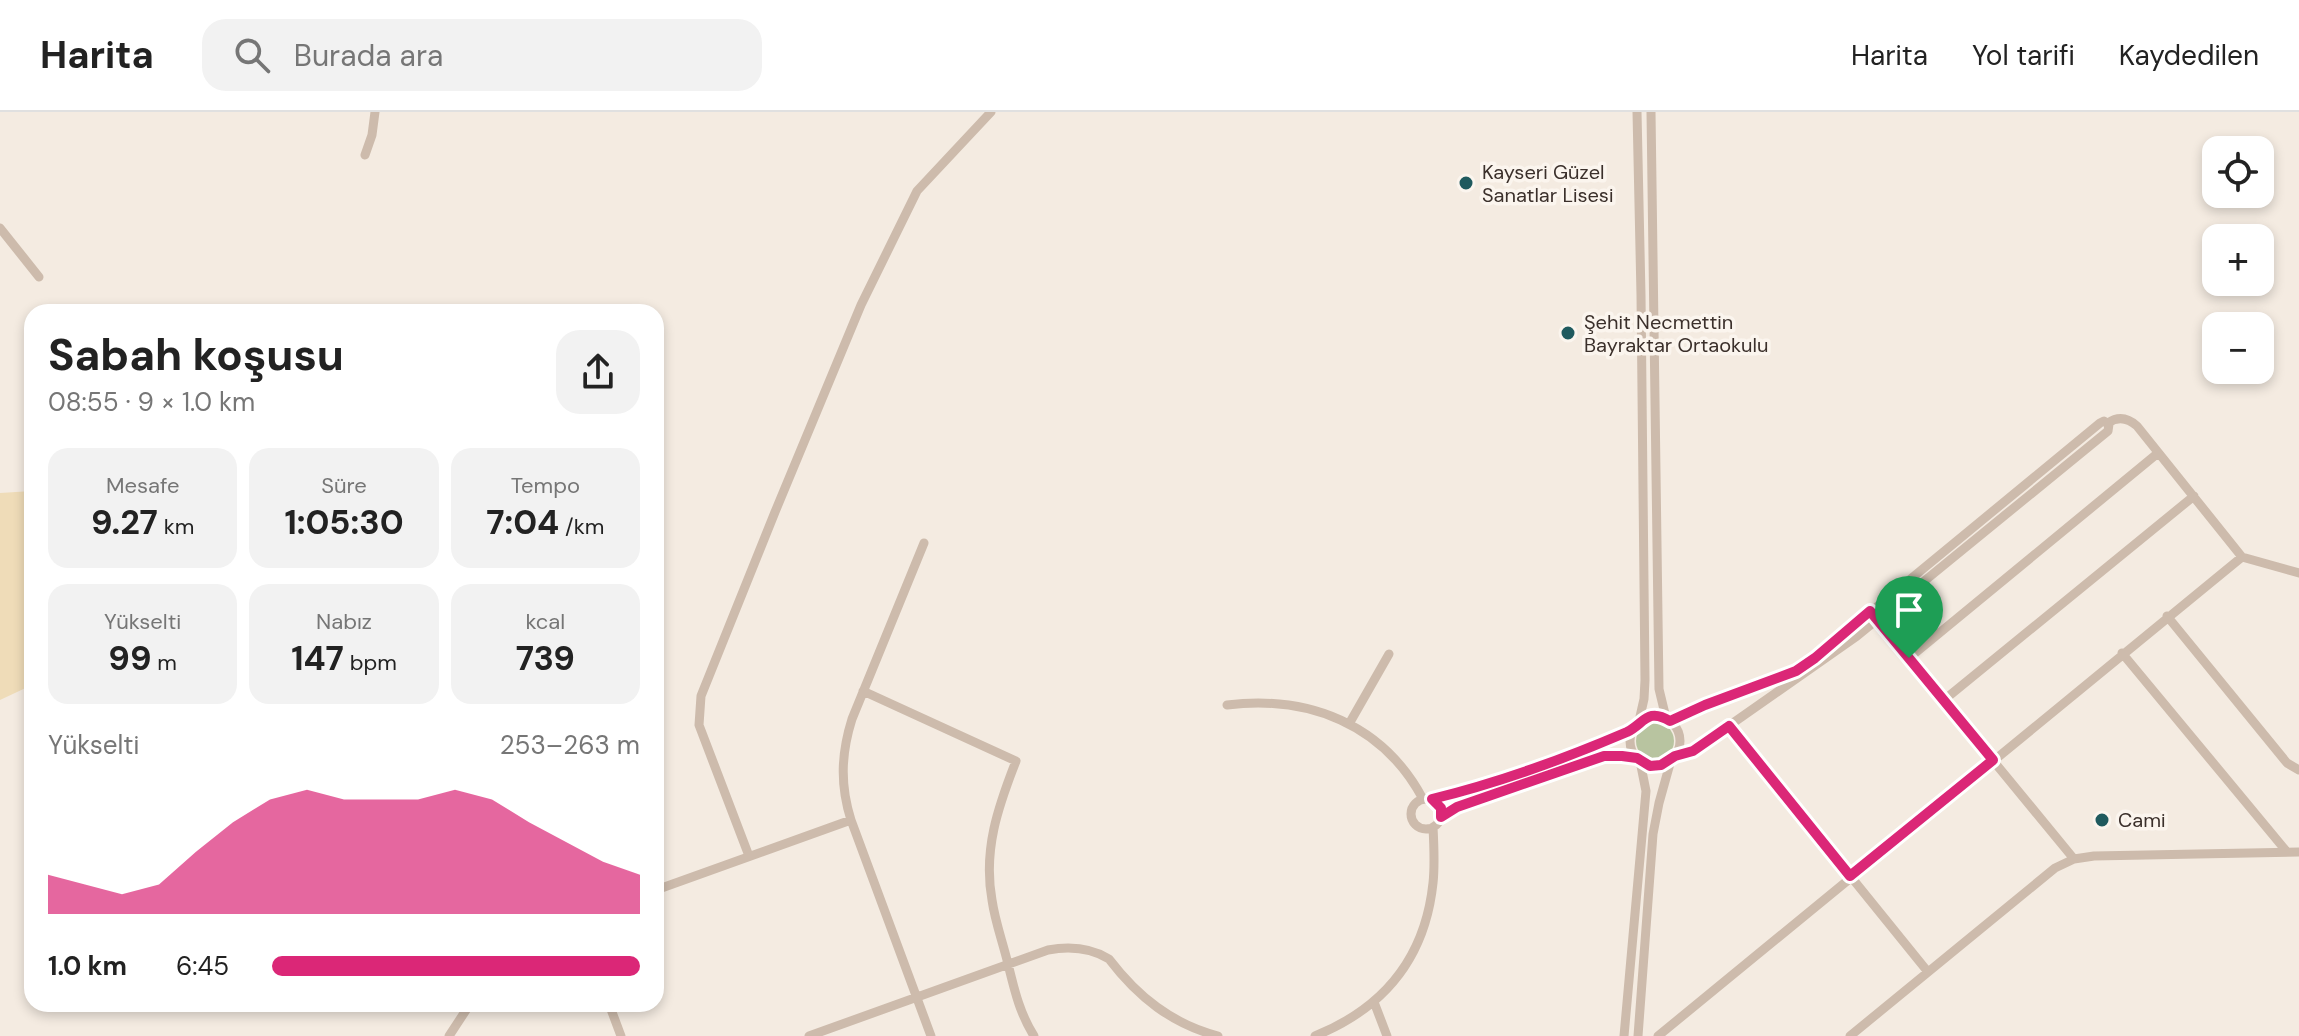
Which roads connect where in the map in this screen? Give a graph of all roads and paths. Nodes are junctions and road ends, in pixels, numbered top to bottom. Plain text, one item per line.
1 (375, 112) edge
2 (991, 112) edge
3 (1637, 112) edge
4 (1651, 112) edge
5 (365, 155) dead end
6 (0, 228) edge
7 (39, 277) dead end
8 (2105, 426) junction
9 (2158, 453) junction
10 (2194, 496) junction
11 (924, 543) dead end
12 (2242, 557) junction
13 (2299, 573) edge
14 (1870, 611) junction
15 (2167, 616) junction
16 (1877, 620) junction
17 (2122, 653) junction
18 (1389, 654) dead end
19 (1909, 658) junction
20 (863, 691) junction
21 (1944, 700) junction
22 (1227, 705) dead end
23 (1668, 719) junction
24 (1349, 724) junction
25 (1636, 725) junction
26 (1729, 726) junction
27 (1673, 758) junction
28 (1638, 760) junction
29 (1993, 760) junction
30 (2299, 770) edge
31 (1427, 799) junction
32 (1441, 817) junction
33 (851, 820) junction
34 (1433, 827) junction
35 (2287, 852) junction
36 (2299, 852) edge
37 (749, 856) junction
38 (2074, 859) junction
39 (1850, 876) junction
40 (664, 887) edge
41 (1008, 964) junction
42 (1928, 972) junction
43 (917, 997) junction
44 (1374, 1002) junction
45 (465, 1012) edge
46 (612, 1012) edge
47 (1338, 1031) edge
48 (449, 1036) edge
49 (621, 1036) edge
50 (809, 1036) edge
51 (931, 1036) edge
52 (1034, 1036) edge
53 (1218, 1036) edge
54 (1315, 1036) edge
55 (1387, 1036) edge
56 (1624, 1036) edge
57 (1638, 1036) edge
58 (1658, 1036) edge
59 (1850, 1036) edge

1 - 5 street
2 - 37 street
3 - 25 street
4 - 23 street
6 - 7 street
8 - 9 street
8 - 14 street
8 - 16 street
9 - 10 street
9 - 19 street
10 - 12 street
10 - 21 street
11 - 20 street
12 - 13 street
12 - 15 street
14 - 16 street
14 - 23 street
15 - 17 street
15 - 30 street
16 - 19 street
16 - 26 street
17 - 29 street
17 - 35 street
18 - 24 street
19 - 21 street
20 - 33 street
20 - 41 street
21 - 29 street
22 - 24 street
23 - 25 street
23 - 27 street
24 - 31 street
25 - 28 street
25 - 31 street
26 - 27 street
26 - 39 street
27 - 28 street
27 - 57 street
28 - 32 street
28 - 56 street
29 - 38 street
29 - 39 street
31 - 32 street
31 - 34 street
32 - 34 street
33 - 37 street
33 - 43 street
34 - 44 street
35 - 36 street
35 - 38 street
37 - 40 street
38 - 42 street
39 - 42 street
39 - 58 street
41 - 43 street
41 - 52 street
41 - 53 street
42 - 59 street
43 - 50 street
43 - 51 street
44 - 47 street
44 - 55 street
45 - 48 street
46 - 49 street
47 - 54 street

